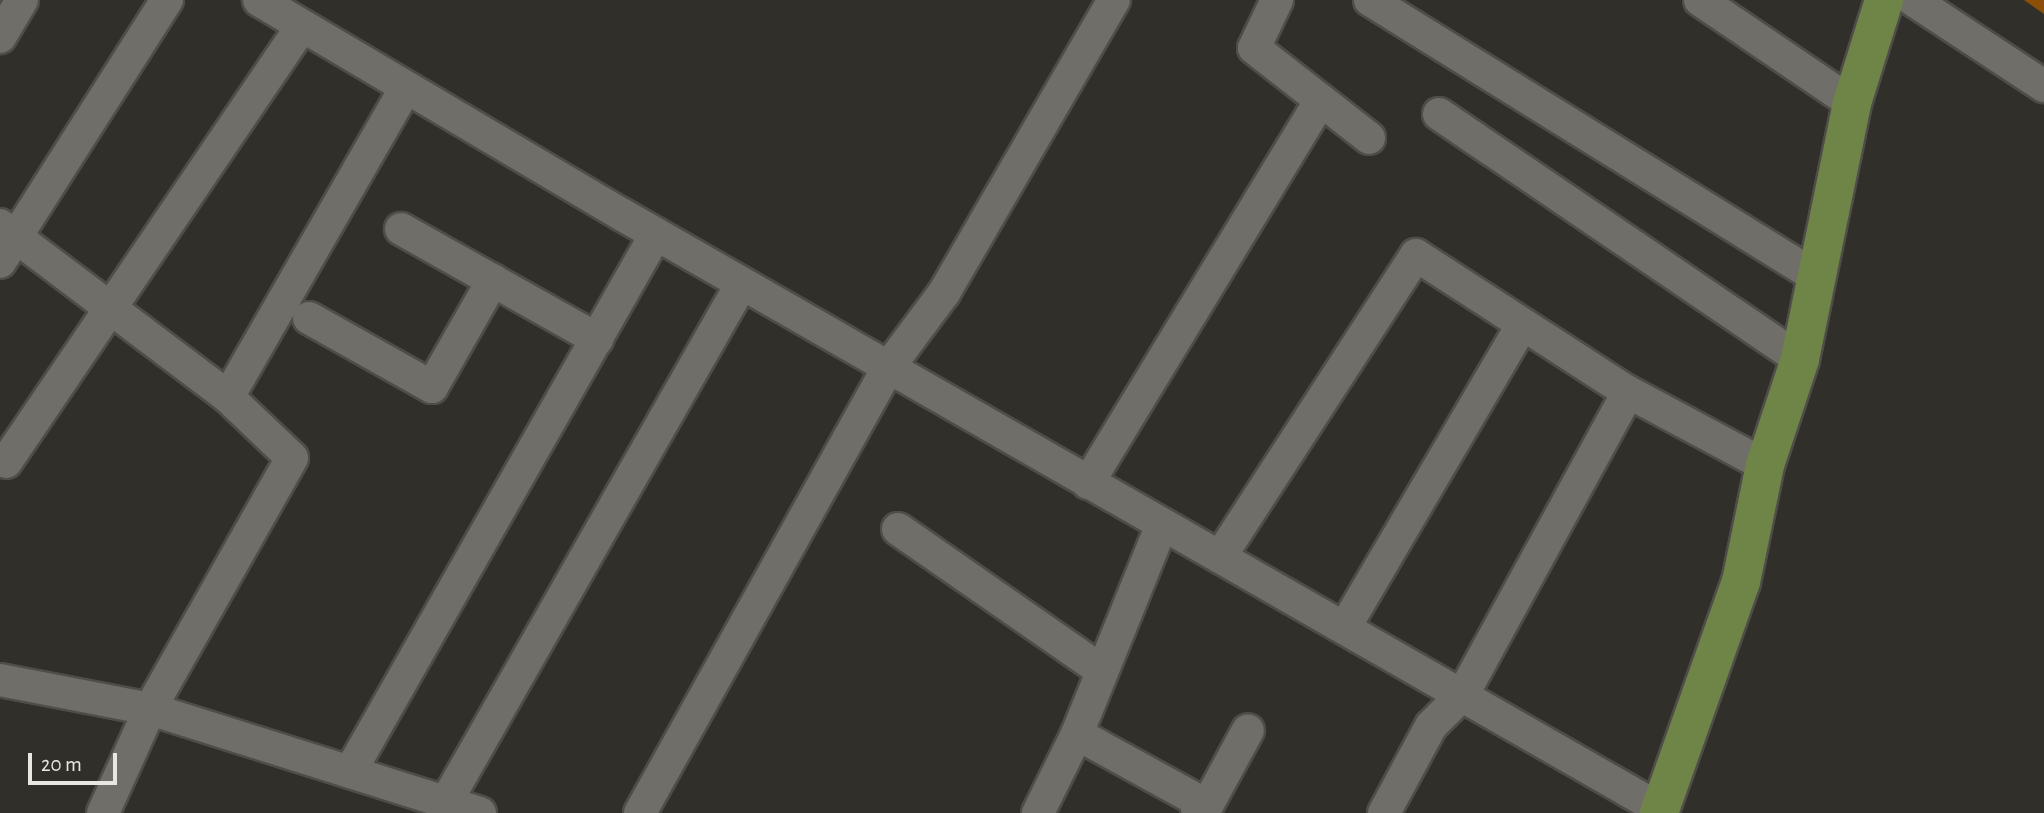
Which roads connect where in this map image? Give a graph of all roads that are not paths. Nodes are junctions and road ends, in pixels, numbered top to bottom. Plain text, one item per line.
1 (22, 0) edge
2 (167, 0) edge
3 (259, 0) edge
4 (1114, 0) edge
5 (1278, 0) edge
6 (1370, 0) edge
7 (1700, 0) edge
8 (1884, 0) edge
9 (1913, 0) edge
10 (302, 26) junction
11 (0, 37) edge
12 (2044, 86) edge
13 (406, 87) junction
14 (1321, 100) junction
15 (1852, 103) junction
16 (1439, 114) dead end
17 (1369, 138) dead end
18 (401, 229) dead end
19 (656, 234) junction
20 (5, 241) edge
21 (1815, 276) junction
22 (493, 280) junction
23 (742, 284) junction
24 (108, 306) junction
25 (309, 318) dead end
26 (1523, 324) junction
27 (597, 339) junction
28 (1800, 359) junction
29 (888, 368) junction
30 (1628, 392) junction
31 (228, 397) junction
32 (6, 462) dead end
33 (1765, 465) junction
34 (1088, 483) junction
35 (1161, 525) junction
36 (898, 529) dead end
37 (1220, 557) junction
38 (1345, 626) junction
39 (1101, 670) junction
40 (0, 680) edge
41 (1463, 694) junction
42 (150, 709) junction
43 (1248, 730) dead end
44 (1077, 734) junction
45 (350, 772) junction
46 (446, 802) junction
47 (1660, 811) edge
48 (103, 813) edge
49 (480, 813) edge
50 (640, 813) edge
51 (1038, 813) edge
52 (1201, 813) edge
53 (1384, 813) edge

1 - 11 street
2 - 20 street
3 - 10 street
4 - 29 street
5 - 14 street
6 - 21 street
7 - 15 street
8 - 15 main road
9 - 12 street
10 - 13 street
10 - 24 street
13 - 19 street
13 - 31 street
14 - 17 street
14 - 34 street
15 - 21 main road
16 - 28 street
18 - 22 street
19 - 23 street
19 - 27 street
20 - 24 street
21 - 28 main road
22 - 25 street
22 - 27 street
23 - 29 street
23 - 46 street
24 - 31 street
24 - 32 street
26 - 30 street
26 - 37 street
26 - 38 street
27 - 45 street
28 - 33 main road
29 - 34 street
29 - 50 street
30 - 33 street
30 - 41 street
31 - 42 street
33 - 47 main road
34 - 35 street
35 - 37 street
35 - 39 street
36 - 39 street
37 - 38 street
38 - 41 street
39 - 44 street
40 - 42 street
41 - 47 street
41 - 53 street
42 - 45 street
42 - 48 street
43 - 52 street
44 - 51 street
44 - 52 street
45 - 46 street
46 - 49 street

